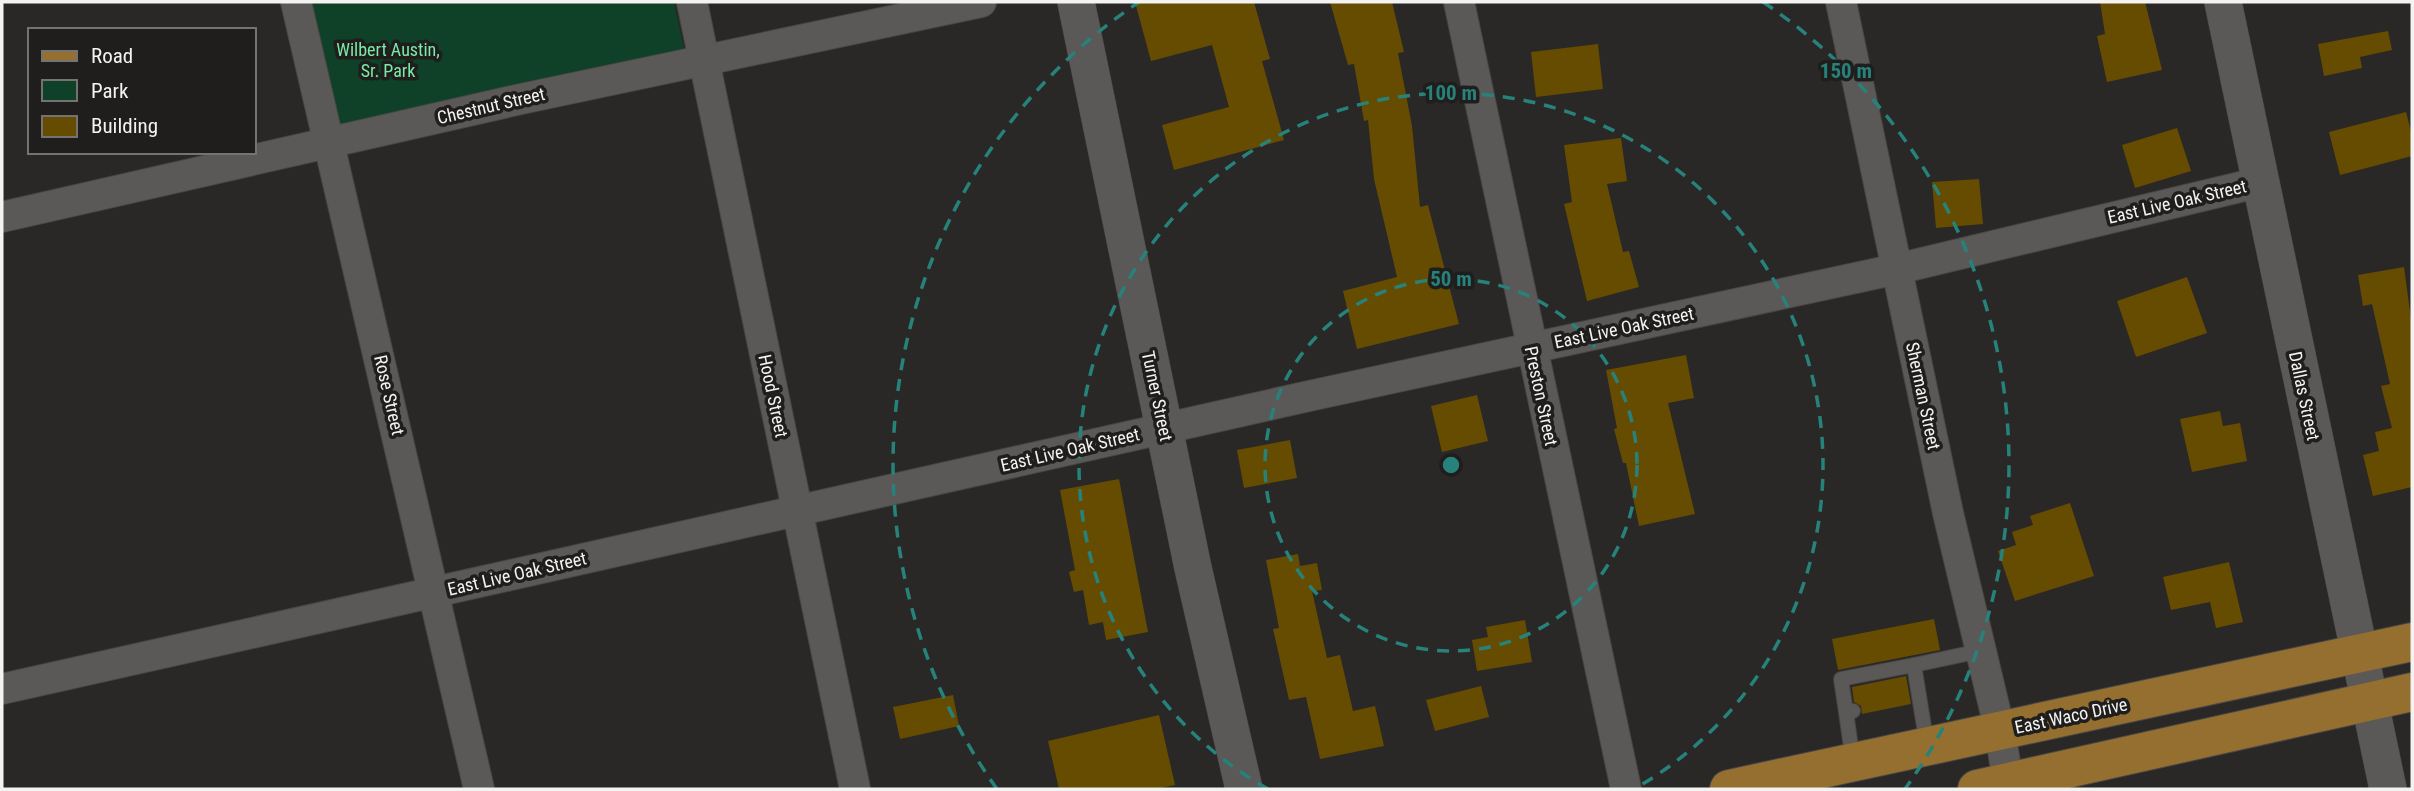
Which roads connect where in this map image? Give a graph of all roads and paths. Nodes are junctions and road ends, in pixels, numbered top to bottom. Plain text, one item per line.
1 (296, 2) edge
2 (692, 2) edge
3 (981, 2) edge
4 (1076, 2) edge
5 (1459, 2) edge
6 (1840, 2) edge
7 (2223, 2) edge
8 (704, 61) junction
9 (330, 143) junction
10 (2261, 182) junction
11 (2, 217) edge
12 (1897, 269) junction
13 (1530, 348) junction
14 (1164, 429) junction
15 (797, 511) junction
16 (434, 592) junction
17 (2412, 642) edge
18 (1980, 652) junction
19 (2357, 653) junction
20 (1914, 665) junction
21 (2, 689) edge
22 (2412, 692) edge
23 (2371, 700) junction
24 (2000, 731) junction
25 (1927, 746) junction
26 (1853, 762) junction
27 (1998, 787) edge
28 (479, 789) edge
29 (855, 789) edge
30 (1244, 789) edge
31 (1626, 789) edge
32 (1729, 789) edge
33 (2388, 789) edge

1 - 9 street, Rose Street
2 - 8 street, Hood Street
3 - 8 street, Chestnut Street
4 - 14 street, Turner Street
5 - 13 street, Preston Street
6 - 12 street, Sherman Street
7 - 10 street, Dallas Street
8 - 9 street, Chestnut Street
8 - 15 street, Hood Street
9 - 11 street, Chestnut Street
9 - 16 street, Rose Street
10 - 12 street, East Live Oak Street
10 - 19 street, Dallas Street
12 - 13 street, East Live Oak Street
12 - 18 street, Sherman Street
13 - 14 street, East Live Oak Street
13 - 31 street, Preston Street
14 - 15 street, East Live Oak Street
14 - 30 street, Turner Street
15 - 16 street, East Live Oak Street
15 - 29 street, Hood Street
16 - 21 street, East Live Oak Street
16 - 28 street, Rose Street
17 - 19 main road, East Waco Drive
18 - 20 lane
18 - 24 street, Sherman Street
19 - 23 street, Dallas Street
19 - 24 main road, East Waco Drive
20 - 25 lane
20 - 26 lane
22 - 23 main road
23 - 27 main road
23 - 33 street, Dallas Street
24 - 25 main road, East Waco Drive
24 - 27 street, Sherman Street
25 - 26 main road, East Waco Drive
26 - 32 main road, East Waco Drive

